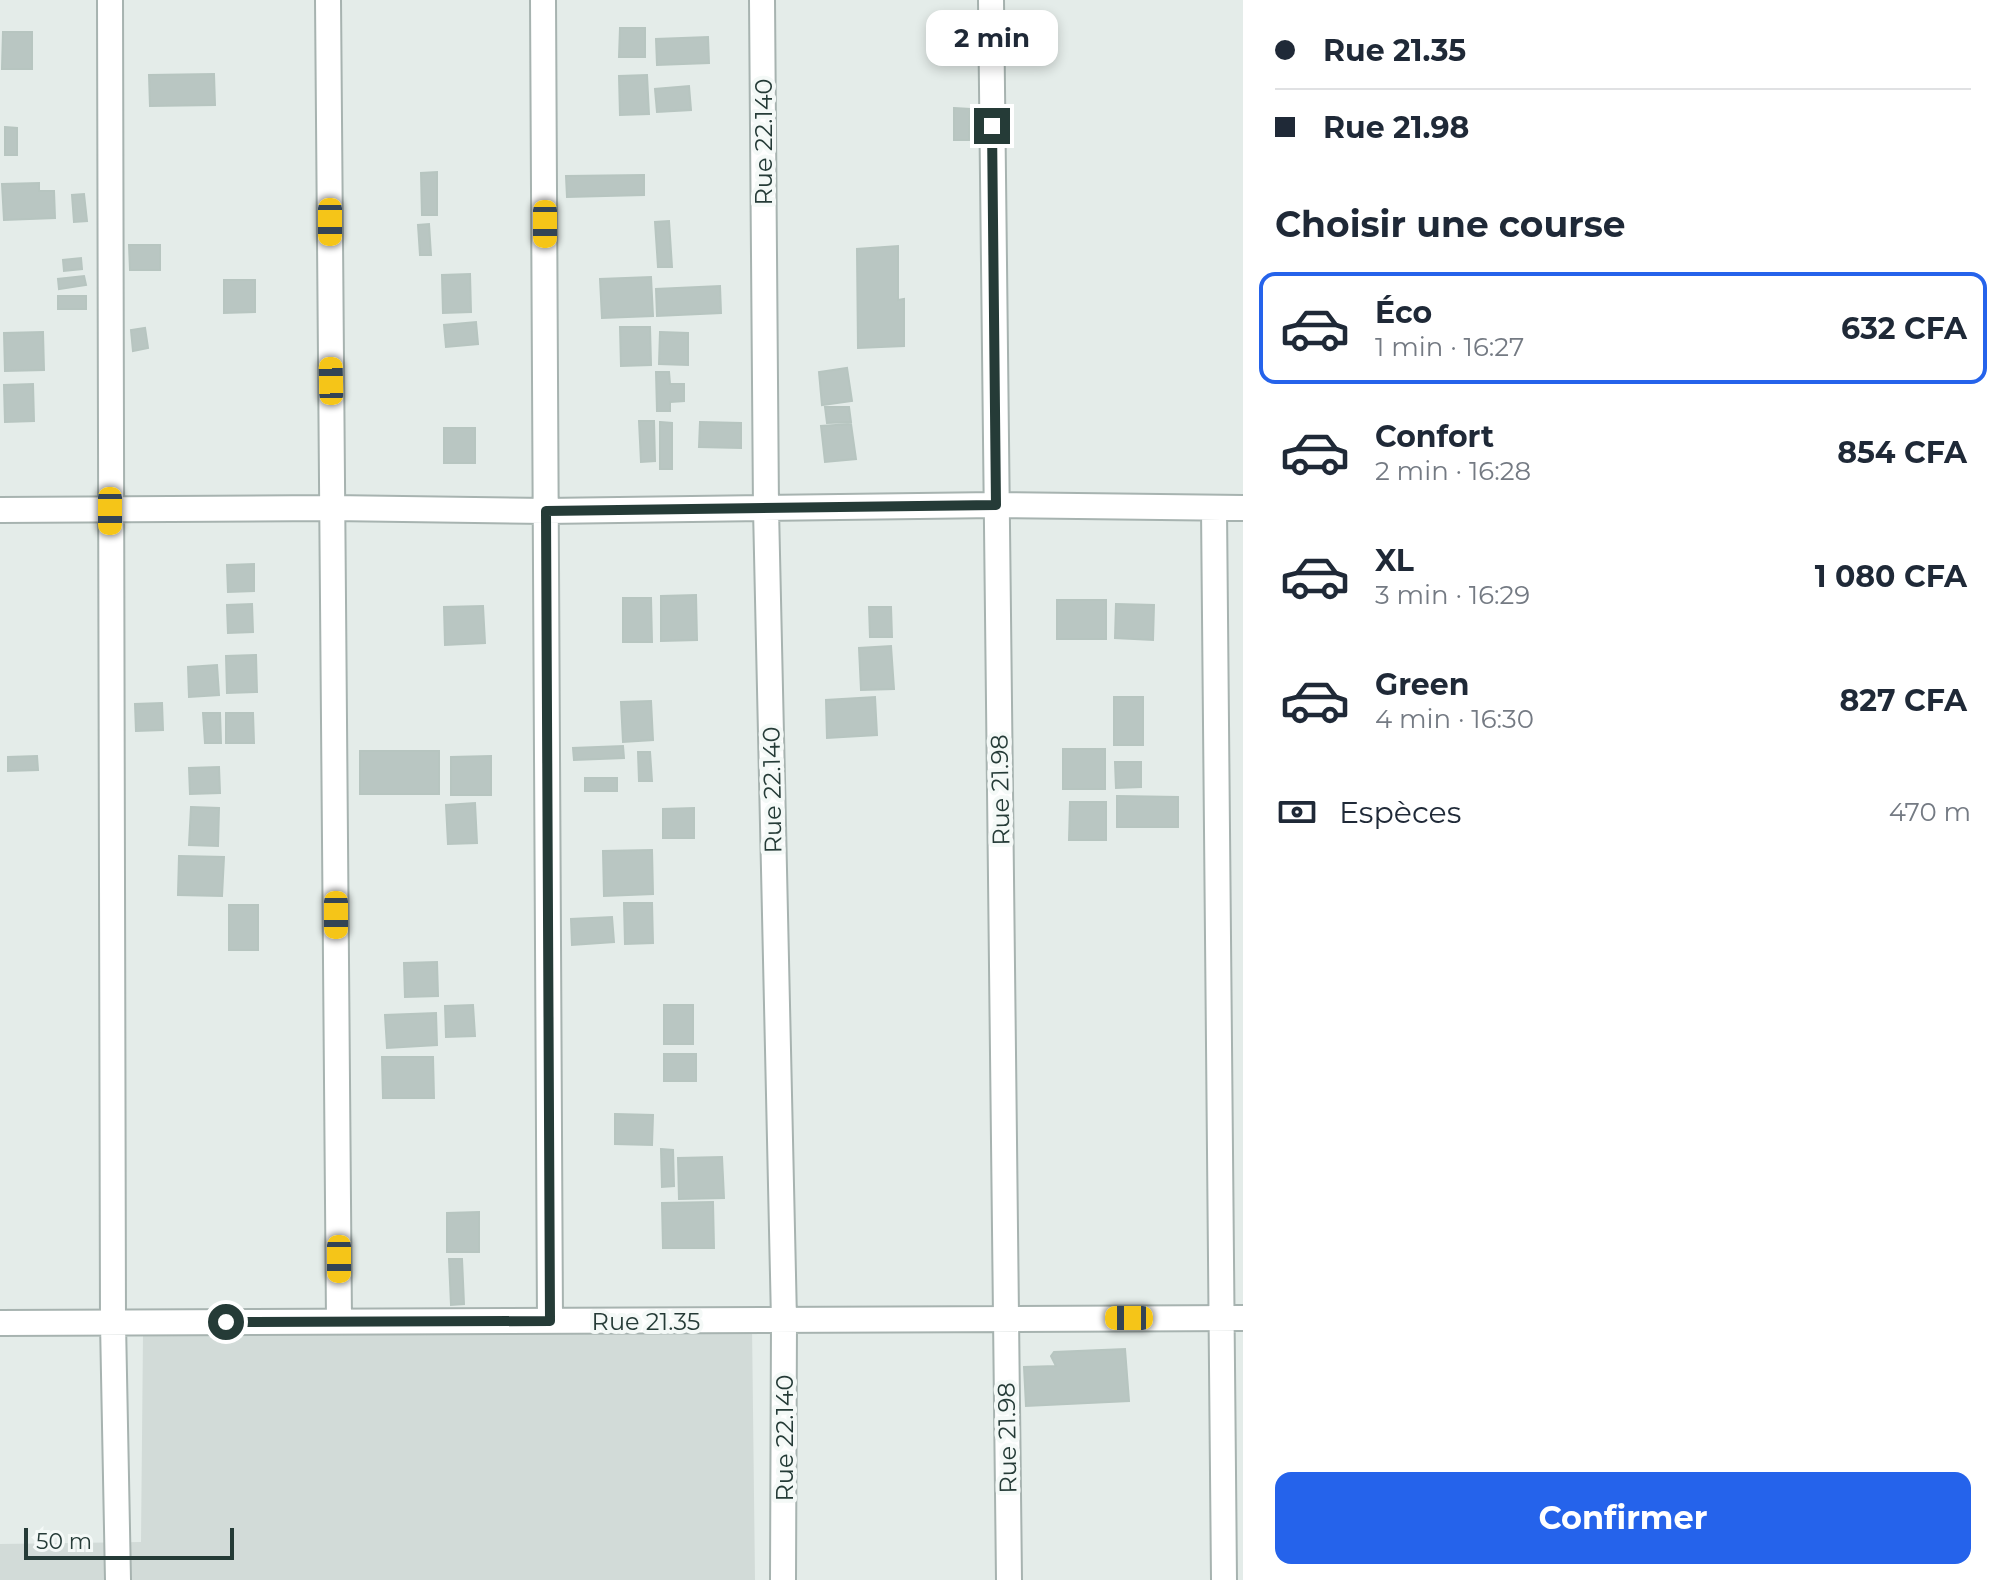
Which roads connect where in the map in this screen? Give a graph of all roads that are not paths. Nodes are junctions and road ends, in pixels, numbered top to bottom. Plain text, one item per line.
1 (110, 0) edge
2 (328, 0) edge
3 (543, 0) edge
4 (762, 0) edge
5 (991, 0) edge
6 (996, 505) junction
7 (332, 508) junction
8 (1243, 508) edge
9 (766, 509) junction
10 (1214, 509) junction
11 (0, 510) edge
12 (110, 511) junction
13 (546, 511) junction
14 (1006, 1317) junction
15 (1232, 1318) edge
16 (784, 1320) junction
17 (339, 1321) junction
18 (550, 1321) junction
19 (0, 1323) edge
20 (113, 1323) junction
21 (118, 1580) edge
22 (783, 1580) edge
23 (1009, 1580) edge
24 (1224, 1580) edge

1 - 12 street
2 - 7 street
3 - 13 street
4 - 9 street, Rue 22.140
5 - 6 street, Rue 21.98
6 - 9 street
6 - 10 street
6 - 14 street, Rue 21.98
7 - 12 street
7 - 13 street
7 - 17 street
8 - 10 street
9 - 13 street
9 - 16 street, Rue 22.140
10 - 15 street
11 - 12 street
12 - 20 street
13 - 18 street
14 - 15 street, Rue 21.35
14 - 16 street, Rue 21.35
14 - 23 street, Rue 21.98
15 - 24 street
16 - 18 street, Rue 21.35
16 - 22 street, Rue 22.140
17 - 18 street, Rue 21.35
17 - 20 street, Rue 21.35
19 - 20 street, Rue 21.35
20 - 21 street

